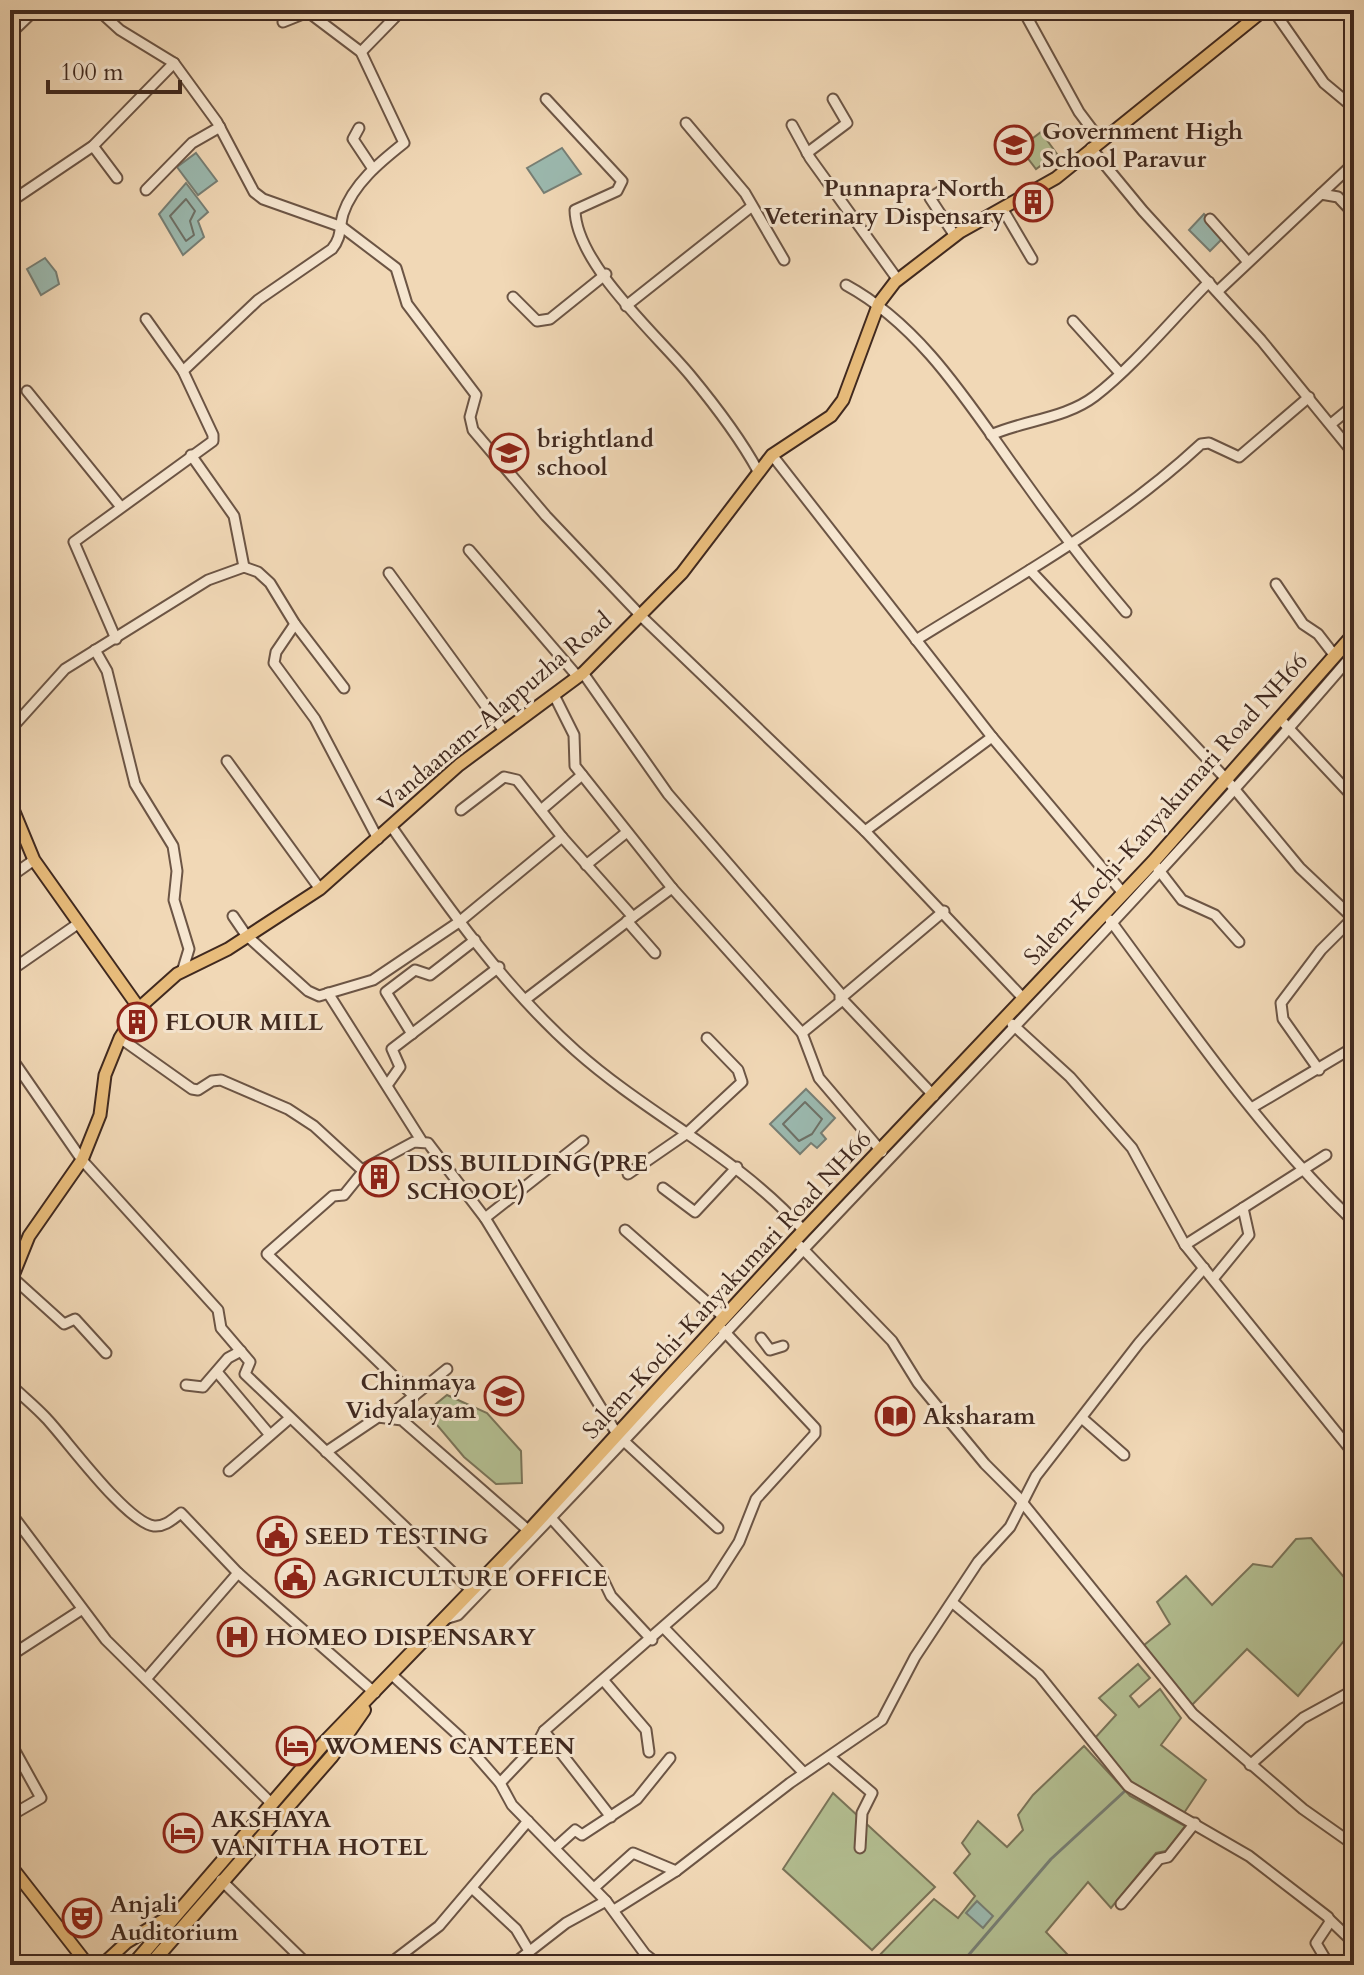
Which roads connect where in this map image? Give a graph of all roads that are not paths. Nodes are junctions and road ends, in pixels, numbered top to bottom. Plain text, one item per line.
1 (35, 10) edge
2 (98, 10) edge
3 (402, 10) edge
4 (1023, 10) edge
5 (1264, 10) edge
6 (1273, 10) edge
7 (283, 22) dead end
8 (10, 34) edge
9 (361, 52) junction
10 (174, 63) junction
11 (546, 99) dead end
12 (833, 99) dead end
13 (1354, 108) edge
14 (686, 123) dead end
15 (792, 125) dead end
16 (220, 127) junction
17 (359, 128) dead end
18 (1096, 144) junction
19 (93, 146) junction
20 (807, 153) junction
21 (1354, 163) edge
22 (373, 169) junction
23 (117, 178) dead end
24 (146, 190) dead end
25 (941, 191) dead end
26 (1321, 194) junction
27 (10, 202) edge
28 (751, 207) junction
29 (1002, 208) junction
30 (1354, 214) edge
31 (1210, 219) dead end
32 (342, 227) junction
33 (955, 236) junction
34 (1032, 259) dead end
35 (784, 260) dead end
36 (1248, 262) junction
37 (606, 274) junction
38 (898, 280) junction
39 (1209, 282) junction
40 (846, 285) dead end
41 (1218, 291) junction
42 (513, 297) dead end
43 (879, 303) junction
44 (626, 306) junction
45 (146, 319) dead end
46 (1073, 321) dead end
47 (183, 371) junction
48 (1119, 372) junction
49 (27, 391) dead end
50 (1309, 397) junction
51 (1354, 405) edge
52 (1331, 424) junction
53 (991, 435) junction
54 (1354, 454) edge
55 (191, 455) junction
56 (772, 455) junction
57 (758, 471) junction
58 (121, 507) junction
59 (1069, 544) junction
60 (469, 550) dead end
61 (244, 567) junction
62 (1030, 570) junction
63 (389, 573) dead end
64 (1276, 584) dead end
65 (1126, 612) dead end
66 (642, 617) junction
67 (295, 624) junction
68 (1354, 634) edge
69 (116, 639) junction
70 (916, 640) junction
71 (95, 650) junction
72 (1354, 653) edge
73 (1335, 656) junction
74 (580, 675) junction
75 (344, 688) dead end
76 (554, 695) junction
77 (1281, 720) junction
78 (10, 730) edge
79 (1291, 730) junction
80 (504, 731) junction
81 (992, 737) junction
82 (227, 761) dead end
83 (582, 775) junction
84 (1230, 784) junction
85 (1354, 798) edge
86 (10, 802) edge
87 (461, 810) dead end
88 (541, 810) junction
89 (391, 826) junction
90 (865, 831) junction
91 (627, 832) junction
92 (562, 837) junction
93 (378, 839) junction
94 (34, 860) junction
95 (586, 865) junction
96 (1156, 866) junction
97 (10, 877) edge
98 (672, 888) junction
99 (320, 889) junction
100 (1123, 893) junction
101 (944, 911) junction
102 (233, 916) dead end
103 (1108, 918) junction
104 (1354, 918) edge
105 (630, 919) junction
106 (459, 922) junction
107 (79, 923) junction
108 (246, 935) junction
109 (475, 940) junction
110 (1239, 942) dead end
111 (655, 953) dead end
112 (499, 967) junction
113 (10, 971) edge
114 (182, 972) junction
115 (328, 993) junction
116 (841, 998) junction
117 (1023, 998) junction
118 (526, 999) junction
119 (139, 1008) junction
120 (1012, 1023) junction
121 (802, 1033) junction
122 (412, 1034) junction
123 (120, 1038) junction
124 (707, 1038) dead end
125 (1354, 1047) edge
126 (10, 1056) edge
127 (1319, 1070) junction
128 (388, 1084) junction
129 (934, 1096) junction
130 (1253, 1107) junction
131 (686, 1134) junction
132 (421, 1140) junction
133 (583, 1141) dead end
134 (882, 1152) junction
135 (1326, 1155) dead end
136 (82, 1160) junction
137 (737, 1167) junction
138 (365, 1169) junction
139 (1302, 1169) junction
140 (628, 1174) dead end
141 (663, 1188) dead end
142 (1243, 1208) junction
143 (485, 1218) junction
144 (1354, 1222) edge
145 (625, 1230) dead end
146 (801, 1240) junction
147 (1185, 1245) junction
148 (1204, 1268) junction
149 (1213, 1279) junction
150 (11, 1280) edge
151 (724, 1326) junction
152 (761, 1338) dead end
153 (783, 1346) dead end
154 (241, 1351) junction
155 (106, 1353) dead end
156 (447, 1369) dead end
157 (217, 1372) junction
158 (10, 1384) edge
159 (186, 1385) dead end
160 (414, 1396) junction
161 (389, 1416) junction
162 (290, 1418) junction
163 (1083, 1419) junction
164 (270, 1435) junction
165 (621, 1438) junction
166 (326, 1452) junction
167 (1354, 1454) edge
168 (1124, 1455) dead end
169 (229, 1471) dead end
170 (1023, 1507) junction
171 (10, 1512) edge
172 (551, 1518) junction
173 (718, 1528) dead end
174 (529, 1531) junction
175 (238, 1573) junction
176 (470, 1589) junction
177 (953, 1603) junction
178 (81, 1610) junction
179 (437, 1622) junction
180 (665, 1629) junction
181 (652, 1640) junction
182 (10, 1656) edge
183 (391, 1674) junction
184 (146, 1679) junction
185 (604, 1681) junction
186 (1353, 1693) edge
187 (373, 1695) junction
188 (544, 1731) junction
189 (10, 1742) edge
190 (649, 1752) dead end
191 (830, 1757) junction
192 (670, 1758) dead end
193 (1250, 1765) junction
194 (804, 1773) junction
195 (500, 1783) junction
196 (270, 1802) junction
197 (10, 1816) edge
198 (611, 1817) junction
199 (528, 1821) junction
200 (1195, 1823) junction
201 (1354, 1845) edge
202 (555, 1848) junction
203 (860, 1848) dead end
204 (10, 1865) edge
205 (676, 1871) junction
206 (221, 1880) junction
207 (472, 1888) junction
208 (594, 1888) junction
209 (606, 1901) junction
210 (1121, 1904) dead end
211 (614, 1910) junction
212 (175, 1913) junction
213 (1330, 1920) junction
214 (1354, 1943) edge
215 (529, 1951) junction
216 (88, 1965) edge
217 (102, 1965) edge
218 (133, 1965) edge
219 (150, 1965) edge
220 (308, 1965) edge
221 (388, 1965) edge
222 (512, 1965) edge
223 (659, 1965) edge
224 (1329, 1965) edge

1 - 8 street
2 - 10 street
3 - 9 street
4 - 18 street
5 - 18 main road, Vandaanam-Alappuzha Road
6 - 13 street
7 - 9 street
9 - 22 street
10 - 16 street
10 - 19 street
11 - 37 street
12 - 20 street
14 - 28 street
15 - 20 street
16 - 24 street
16 - 32 street
17 - 22 street
18 - 29 main road, Vandaanam-Alappuzha Road
18 - 39 street
19 - 23 street
19 - 27 street
20 - 38 street
21 - 26 street
22 - 32 street
25 - 33 street
26 - 30 street
26 - 36 street
28 - 35 street
28 - 44 street
29 - 33 main road, Vandaanam-Alappuzha Road
29 - 34 street
31 - 36 street
32 - 47 street
32 - 66 street
33 - 38 main road, Vandaanam-Alappuzha Road
36 - 41 street
37 - 42 street
37 - 44 street
38 - 43 main road, Vandaanam-Alappuzha Road
39 - 41 street
39 - 48 street
40 - 43 street
41 - 50 street
43 - 53 street
43 - 56 main road, Vandaanam-Alappuzha Road
44 - 57 street
45 - 47 street
46 - 48 street
47 - 55 street
48 - 53 street
49 - 58 street
50 - 52 street
50 - 59 street
51 - 52 street
52 - 54 street
53 - 59 street
55 - 58 street
55 - 61 street
56 - 57 main road, Vandaanam-Alappuzha Road
56 - 70 street
57 - 66 main road, Vandaanam-Alappuzha Road
58 - 69 street
59 - 62 street
59 - 65 street
60 - 74 street
61 - 67 street
61 - 69 street
62 - 70 street
62 - 84 street
63 - 80 street
64 - 73 street
66 - 74 main road, Vandaanam-Alappuzha Road
66 - 90 street
67 - 75 street
67 - 93 street
68 - 73 highway, Salem-Kochi-Kanyakumari Road NH66
69 - 71 street
70 - 81 street
71 - 78 street
71 - 114 street
72 - 79 street
73 - 77 highway, Salem-Kochi-Kanyakumari Road NH66
74 - 76 main road, Vandaanam-Alappuzha Road
74 - 116 street
76 - 80 main road, Vandaanam-Alappuzha Road
76 - 83 street
77 - 79 street
77 - 84 highway, Salem-Kochi-Kanyakumari Road NH66
79 - 84 street
79 - 85 street
80 - 89 main road, Vandaanam-Alappuzha Road
81 - 90 street
81 - 100 street
82 - 99 street
83 - 88 street
83 - 91 street
84 - 96 highway, Salem-Kochi-Kanyakumari Road NH66
84 - 104 street
86 - 94 main road
87 - 88 street
88 - 92 street
89 - 93 main road, Vandaanam-Alappuzha Road
89 - 106 street
90 - 101 street
91 - 95 street
91 - 98 street
92 - 95 street
92 - 106 street
93 - 99 main road, Vandaanam-Alappuzha Road
94 - 97 street
94 - 107 main road
95 - 105 street
96 - 100 highway, Salem-Kochi-Kanyakumari Road NH66
96 - 103 street
96 - 110 street
98 - 105 street
98 - 121 street
99 - 108 main road, Vandaanam-Alappuzha Road
100 - 103 highway, Salem-Kochi-Kanyakumari Road NH66
101 - 116 street
101 - 117 street
102 - 108 street
103 - 117 highway, Salem-Kochi-Kanyakumari Road NH66
103 - 120 street
103 - 130 street
104 - 127 street
105 - 111 street
105 - 118 street
106 - 109 street
106 - 115 street
107 - 113 street
107 - 119 main road
108 - 114 main road, Vandaanam-Alappuzha Road
108 - 115 street
109 - 112 street
109 - 122 street
112 - 118 street
112 - 122 street
114 - 119 main road, Vandaanam-Alappuzha Road
115 - 128 street
116 - 121 street
116 - 129 street
117 - 120 highway, Salem-Kochi-Kanyakumari Road NH66
118 - 131 street
119 - 123 main road, Vandaanam-Alappuzha Road
120 - 129 highway, Salem-Kochi-Kanyakumari Road NH66
120 - 146 street
120 - 147 street
121 - 134 street
122 - 128 street
123 - 136 main road, Vandaanam-Alappuzha Road
123 - 138 street
124 - 131 street
125 - 127 street
126 - 136 street
127 - 130 street
128 - 132 street
129 - 134 highway, Salem-Kochi-Kanyakumari Road NH66
130 - 139 street
131 - 137 street
131 - 140 street
132 - 138 street
132 - 143 street
133 - 143 street
134 - 146 highway, Salem-Kochi-Kanyakumari Road NH66
135 - 139 street
136 - 150 main road, Vandaanam-Alappuzha Road
136 - 154 street
137 - 141 street
137 - 146 street
138 - 160 street
139 - 142 street
139 - 144 street
142 - 147 street
142 - 149 street
143 - 165 street
145 - 151 street
146 - 151 highway, Salem-Kochi-Kanyakumari Road NH66
146 - 170 street
147 - 148 street
148 - 149 street
148 - 163 street
149 - 167 street
150 - 155 street
151 - 165 highway, Salem-Kochi-Kanyakumari Road NH66
151 - 180 street
152 - 153 street
154 - 157 street
154 - 162 street
156 - 160 street
157 - 159 street
157 - 164 street
158 - 175 street
160 - 161 street
161 - 166 street
161 - 174 street
162 - 164 street
162 - 166 street
163 - 168 street
163 - 170 street
164 - 169 street
165 - 172 street
165 - 173 street
165 - 174 highway, Salem-Kochi-Kanyakumari Road NH66
166 - 176 street
170 - 177 street
170 - 193 street
171 - 178 street
172 - 179 street
172 - 181 street
174 - 176 highway, Salem-Kochi-Kanyakumari Road NH66
175 - 184 street
175 - 187 street
176 - 179 highway, Salem-Kochi-Kanyakumari Road NH66
177 - 191 street
177 - 200 street
178 - 182 street
178 - 184 street
179 - 183 highway, Salem-Kochi-Kanyakumari Road NH66
180 - 181 street
180 - 194 street
181 - 185 street
183 - 187 highway, Salem-Kochi-Kanyakumari Road NH66
183 - 195 street
184 - 196 street
185 - 188 street
185 - 190 street
186 - 193 street
187 - 196 highway, Salem-Kochi-Kanyakumari Road NH66
187 - 206 highway
188 - 195 street
188 - 198 street
189 - 197 street
191 - 194 street
191 - 203 street
192 - 198 street
193 - 201 street
194 - 205 street
195 - 199 street
196 - 212 highway, Salem-Kochi-Kanyakumari Road NH66
198 - 202 street
199 - 202 street
199 - 207 street
200 - 210 street
200 - 213 street
202 - 208 street
204 - 216 main road
205 - 208 street
205 - 211 street
206 - 219 highway
206 - 220 street
207 - 215 street
207 - 221 street
208 - 209 street
209 - 211 street
209 - 215 street
211 - 223 street
212 - 217 main road
212 - 218 highway, Salem-Kochi-Kanyakumari Road NH66
213 - 214 street
213 - 224 street
215 - 222 street

